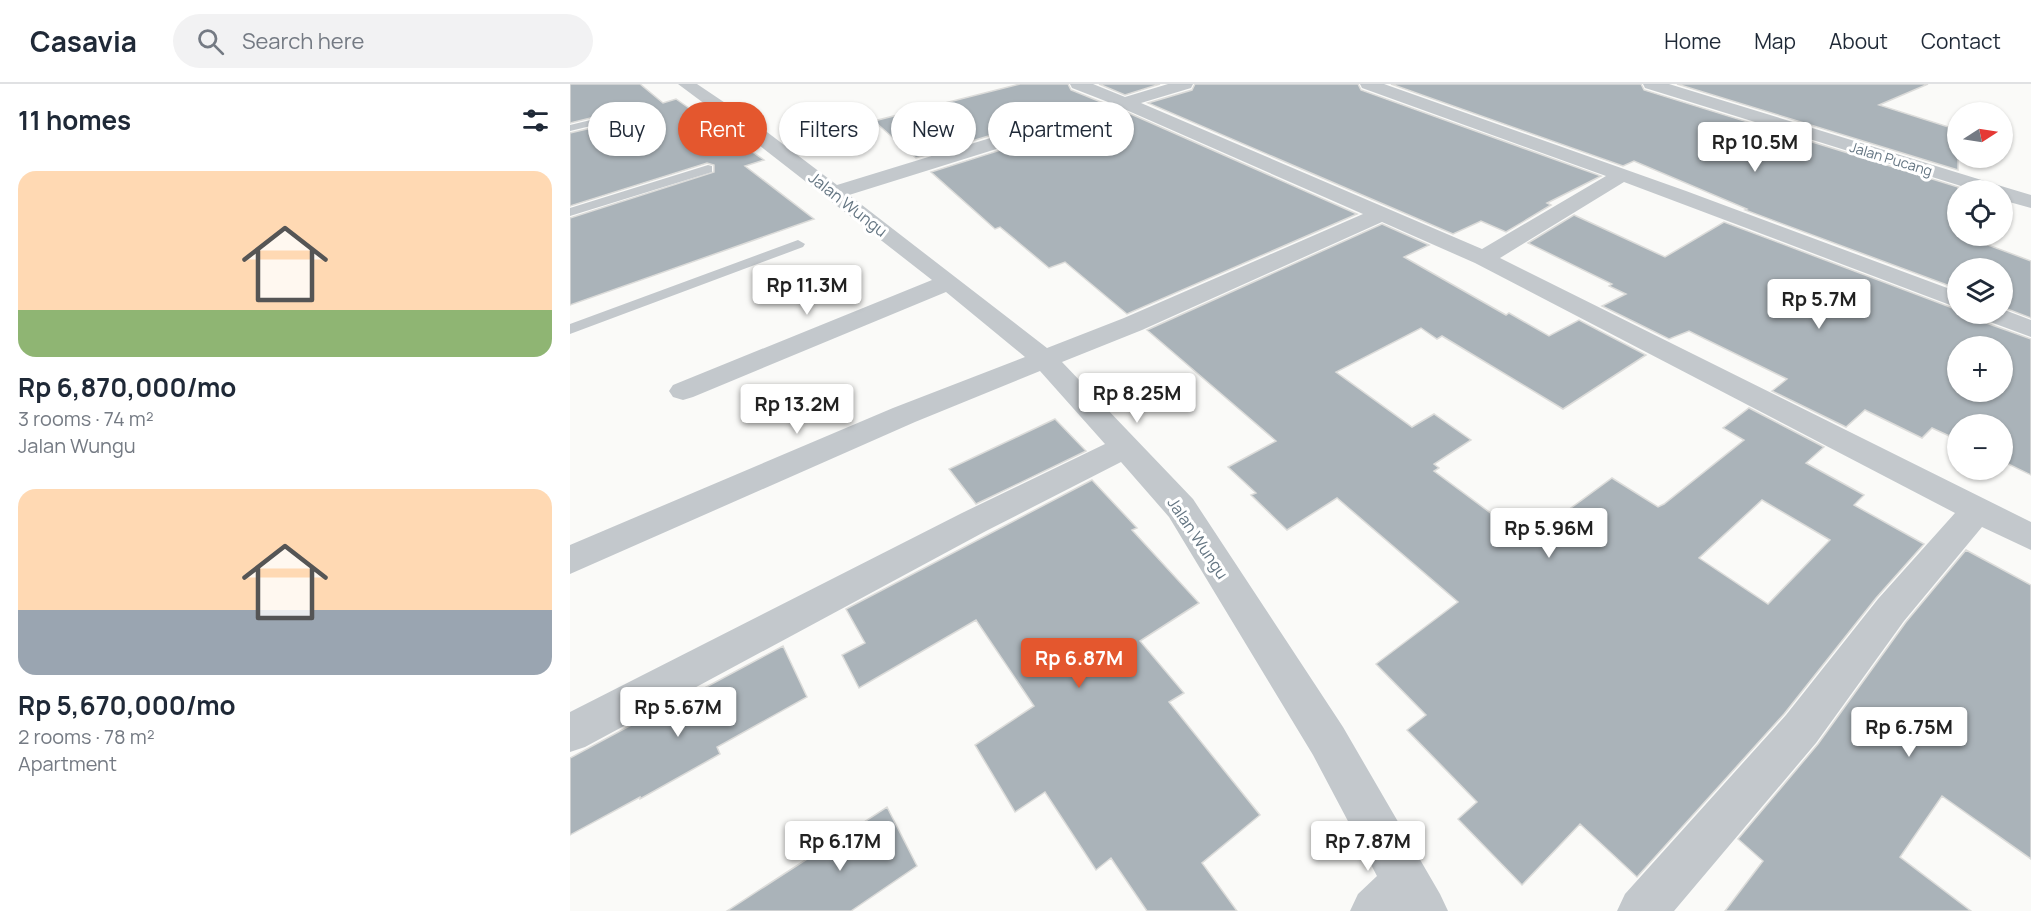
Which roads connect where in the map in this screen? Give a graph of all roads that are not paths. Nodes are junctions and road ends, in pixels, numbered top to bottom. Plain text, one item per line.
1 (686, 84) edge
2 (1078, 84) edge
3 (1185, 84) edge
4 (1368, 84) edge
5 (1652, 84) edge
6 (1120, 102) edge
7 (1125, 102) edge
8 (1134, 108) edge
9 (588, 124) edge
10 (570, 128) edge
11 (988, 145) edge
12 (708, 170) dead end
13 (1622, 175) junction
14 (1962, 180) edge
15 (834, 193) junction
16 (2013, 196) edge
17 (2031, 202) edge
18 (570, 212) edge
19 (1381, 214) junction
20 (798, 244) dead end
21 (1484, 258) junction
22 (949, 282) junction
23 (1947, 297) edge
24 (2013, 322) edge
25 (570, 329) edge
26 (2031, 329) edge
27 (1045, 360) junction
28 (683, 391) dead end
29 (1125, 447) junction
30 (1977, 510) junction
31 (2031, 537) edge
32 (570, 560) edge
33 (570, 733) edge
34 (1401, 901) edge
35 (1642, 911) edge

1 - 15 street, Jalan Wungu
2 - 6 street
3 - 7 street
4 - 13 street
5 - 14 street, Jalan Pucang
8 - 19 street
9 - 10 lane
11 - 15 street
12 - 18 lane
13 - 21 street
13 - 23 street
15 - 22 street, Jalan Wungu
16 - 17 street
19 - 21 street
19 - 27 street
20 - 25 lane
21 - 30 street
22 - 27 street, Jalan Wungu
22 - 28 street
24 - 26 street
27 - 29 street, Jalan Wungu
27 - 32 street
29 - 33 street
29 - 34 street, Jalan Wungu
30 - 31 street
30 - 35 street

